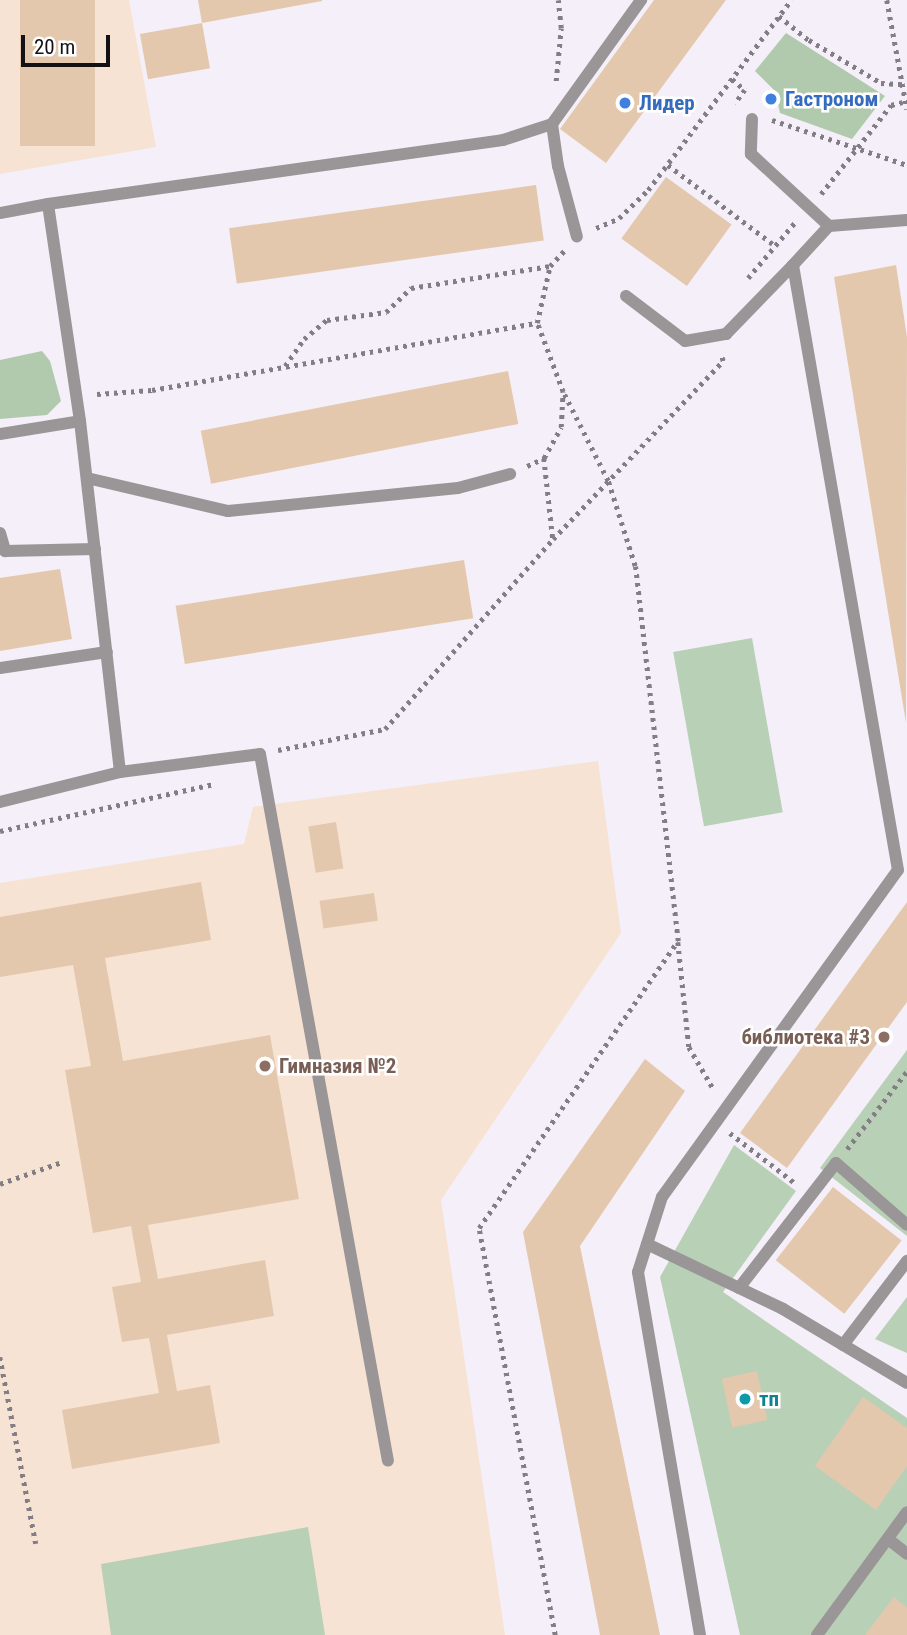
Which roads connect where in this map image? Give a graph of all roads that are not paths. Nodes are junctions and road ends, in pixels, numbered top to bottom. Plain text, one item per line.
1 (641, 0) edge
2 (752, 119) road end
3 (552, 124) junction
4 (48, 204) junction
5 (0, 213) edge
6 (907, 220) edge
7 (829, 226) junction
8 (576, 237) dead end
9 (793, 265) junction
10 (625, 296) dead end
11 (80, 421) junction
12 (0, 434) edge
13 (510, 474) road end
14 (87, 478) junction
15 (0, 533) edge
16 (95, 549) junction
17 (107, 652) junction
18 (0, 667) edge
19 (120, 772) junction
20 (0, 802) edge
21 (907, 1225) edge
22 (647, 1244) junction
23 (907, 1261) edge
24 (739, 1288) junction
25 (843, 1345) junction
26 (907, 1383) edge
27 (388, 1461) dead end
28 (907, 1512) edge
29 (888, 1539) junction
30 (907, 1554) edge
31 (700, 1635) edge
32 (817, 1635) edge

1 - 3 lane
2 - 7 lane
3 - 4 lane
3 - 8 lane
4 - 5 lane
4 - 11 lane
6 - 7 lane
7 - 9 lane
9 - 10 lane
9 - 22 lane
11 - 12 lane
11 - 14 lane
13 - 14 lane
14 - 16 lane
15 - 16 lane
16 - 17 lane
17 - 18 lane
17 - 19 lane
19 - 20 lane
19 - 27 lane
21 - 24 lane
22 - 24 lane
22 - 31 lane
23 - 25 lane
24 - 25 lane
25 - 26 lane
28 - 29 lane
29 - 30 lane
29 - 32 lane

